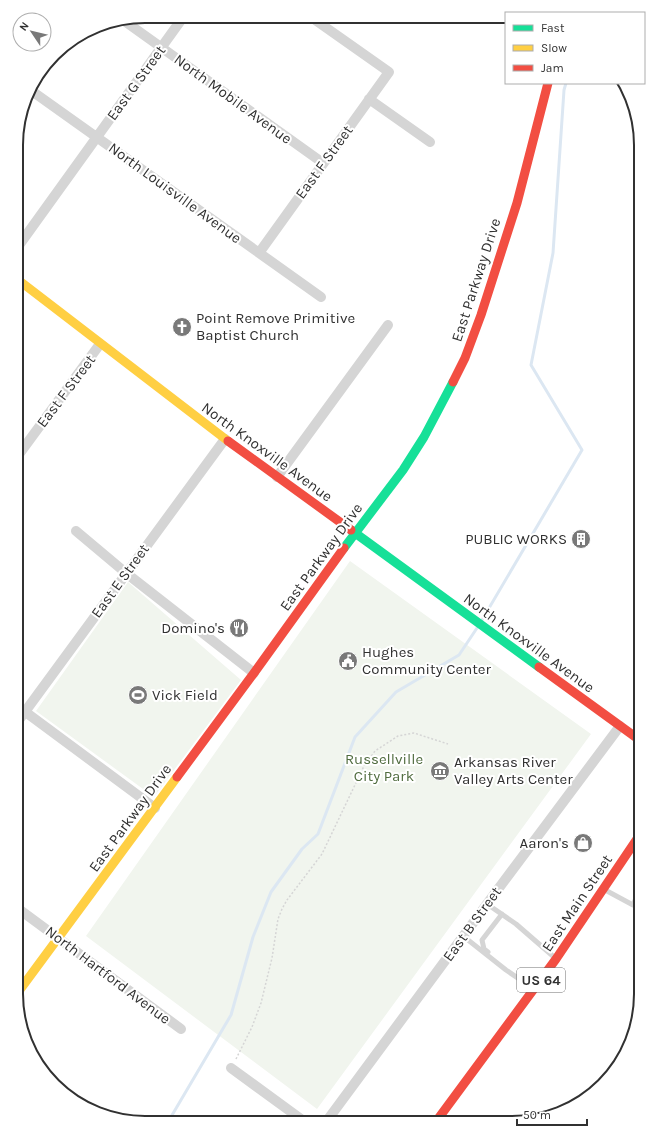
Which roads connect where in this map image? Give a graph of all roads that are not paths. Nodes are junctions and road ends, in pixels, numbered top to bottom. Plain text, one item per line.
1 (179, 23) edge
2 (320, 23) edge
3 (129, 24) edge
4 (161, 48) junction
5 (548, 84) edge
6 (35, 93) edge
7 (369, 99) junction
8 (97, 137) junction
9 (430, 142) dead end
10 (323, 163) junction
11 (23, 240) edge
12 (259, 253) junction
13 (23, 285) edge
14 (321, 297) dead end
15 (388, 325) dead end
16 (100, 344) junction
17 (225, 439) junction
18 (23, 448) edge
19 (277, 477) junction
20 (76, 531) dead end
21 (354, 534) junction
22 (126, 573) junction
23 (254, 673) junction
24 (23, 710) edge
25 (26, 712) junction
26 (23, 716) edge
27 (620, 726) junction
28 (634, 736) edge
29 (155, 808) junction
30 (634, 844) edge
31 (604, 889) junction
32 (634, 902) edge
33 (487, 904) junction
34 (633, 905) joint
35 (23, 912) edge
36 (502, 914) junction
37 (464, 936) junction
38 (59, 938) junction
39 (556, 958) junction
40 (509, 972) junction
41 (23, 987) edge
42 (534, 988) junction
43 (181, 1029) dead end
44 (231, 1068) road end
45 (297, 1116) edge
46 (330, 1116) edge
47 (440, 1116) edge

1 - 4 street, East G Street
2 - 7 street, East F Street
3 - 4 street, North Mobile Avenue
4 - 8 street, East G Street
4 - 10 street, North Mobile Avenue
5 - 21 main road, East Parkway Drive
6 - 8 street, North Louisville Avenue
7 - 9 street
7 - 10 street, East F Street
8 - 11 street, East G Street
8 - 12 street, North Louisville Avenue
10 - 12 street, East F Street
12 - 14 street, North Louisville Avenue
13 - 16 main road, North Knoxville Avenue
15 - 19 street
16 - 17 main road, North Knoxville Avenue
16 - 18 street, East F Street
17 - 19 main road, North Knoxville Avenue
17 - 22 street, East E Street
19 - 21 main road, North Knoxville Avenue
20 - 22 street
21 - 23 main road, East Parkway Drive
21 - 27 main road, North Knoxville Avenue
22 - 23 street
22 - 25 street, East E Street
23 - 29 main road, East Parkway Drive
24 - 25 street
25 - 26 street, East E Street
25 - 29 street
27 - 28 main road, North Knoxville Avenue
27 - 33 street, East B Street
29 - 38 main road, East Parkway Drive
30 - 31 main road, East Main Street / US 64
31 - 34 lane
31 - 39 main road, East Main Street / US 64
32 - 34 lane
33 - 36 lane
33 - 37 street, East B Street
35 - 38 street, North Hartford Avenue
36 - 39 lane
36 - 40 lane
37 - 40 lane
37 - 46 street, East B Street
38 - 41 main road, East Parkway Drive
38 - 43 street, North Hartford Avenue
39 - 42 main road, East Main Street / US 64
40 - 42 lane
42 - 47 main road, East Main Street / US 64
44 - 45 street

